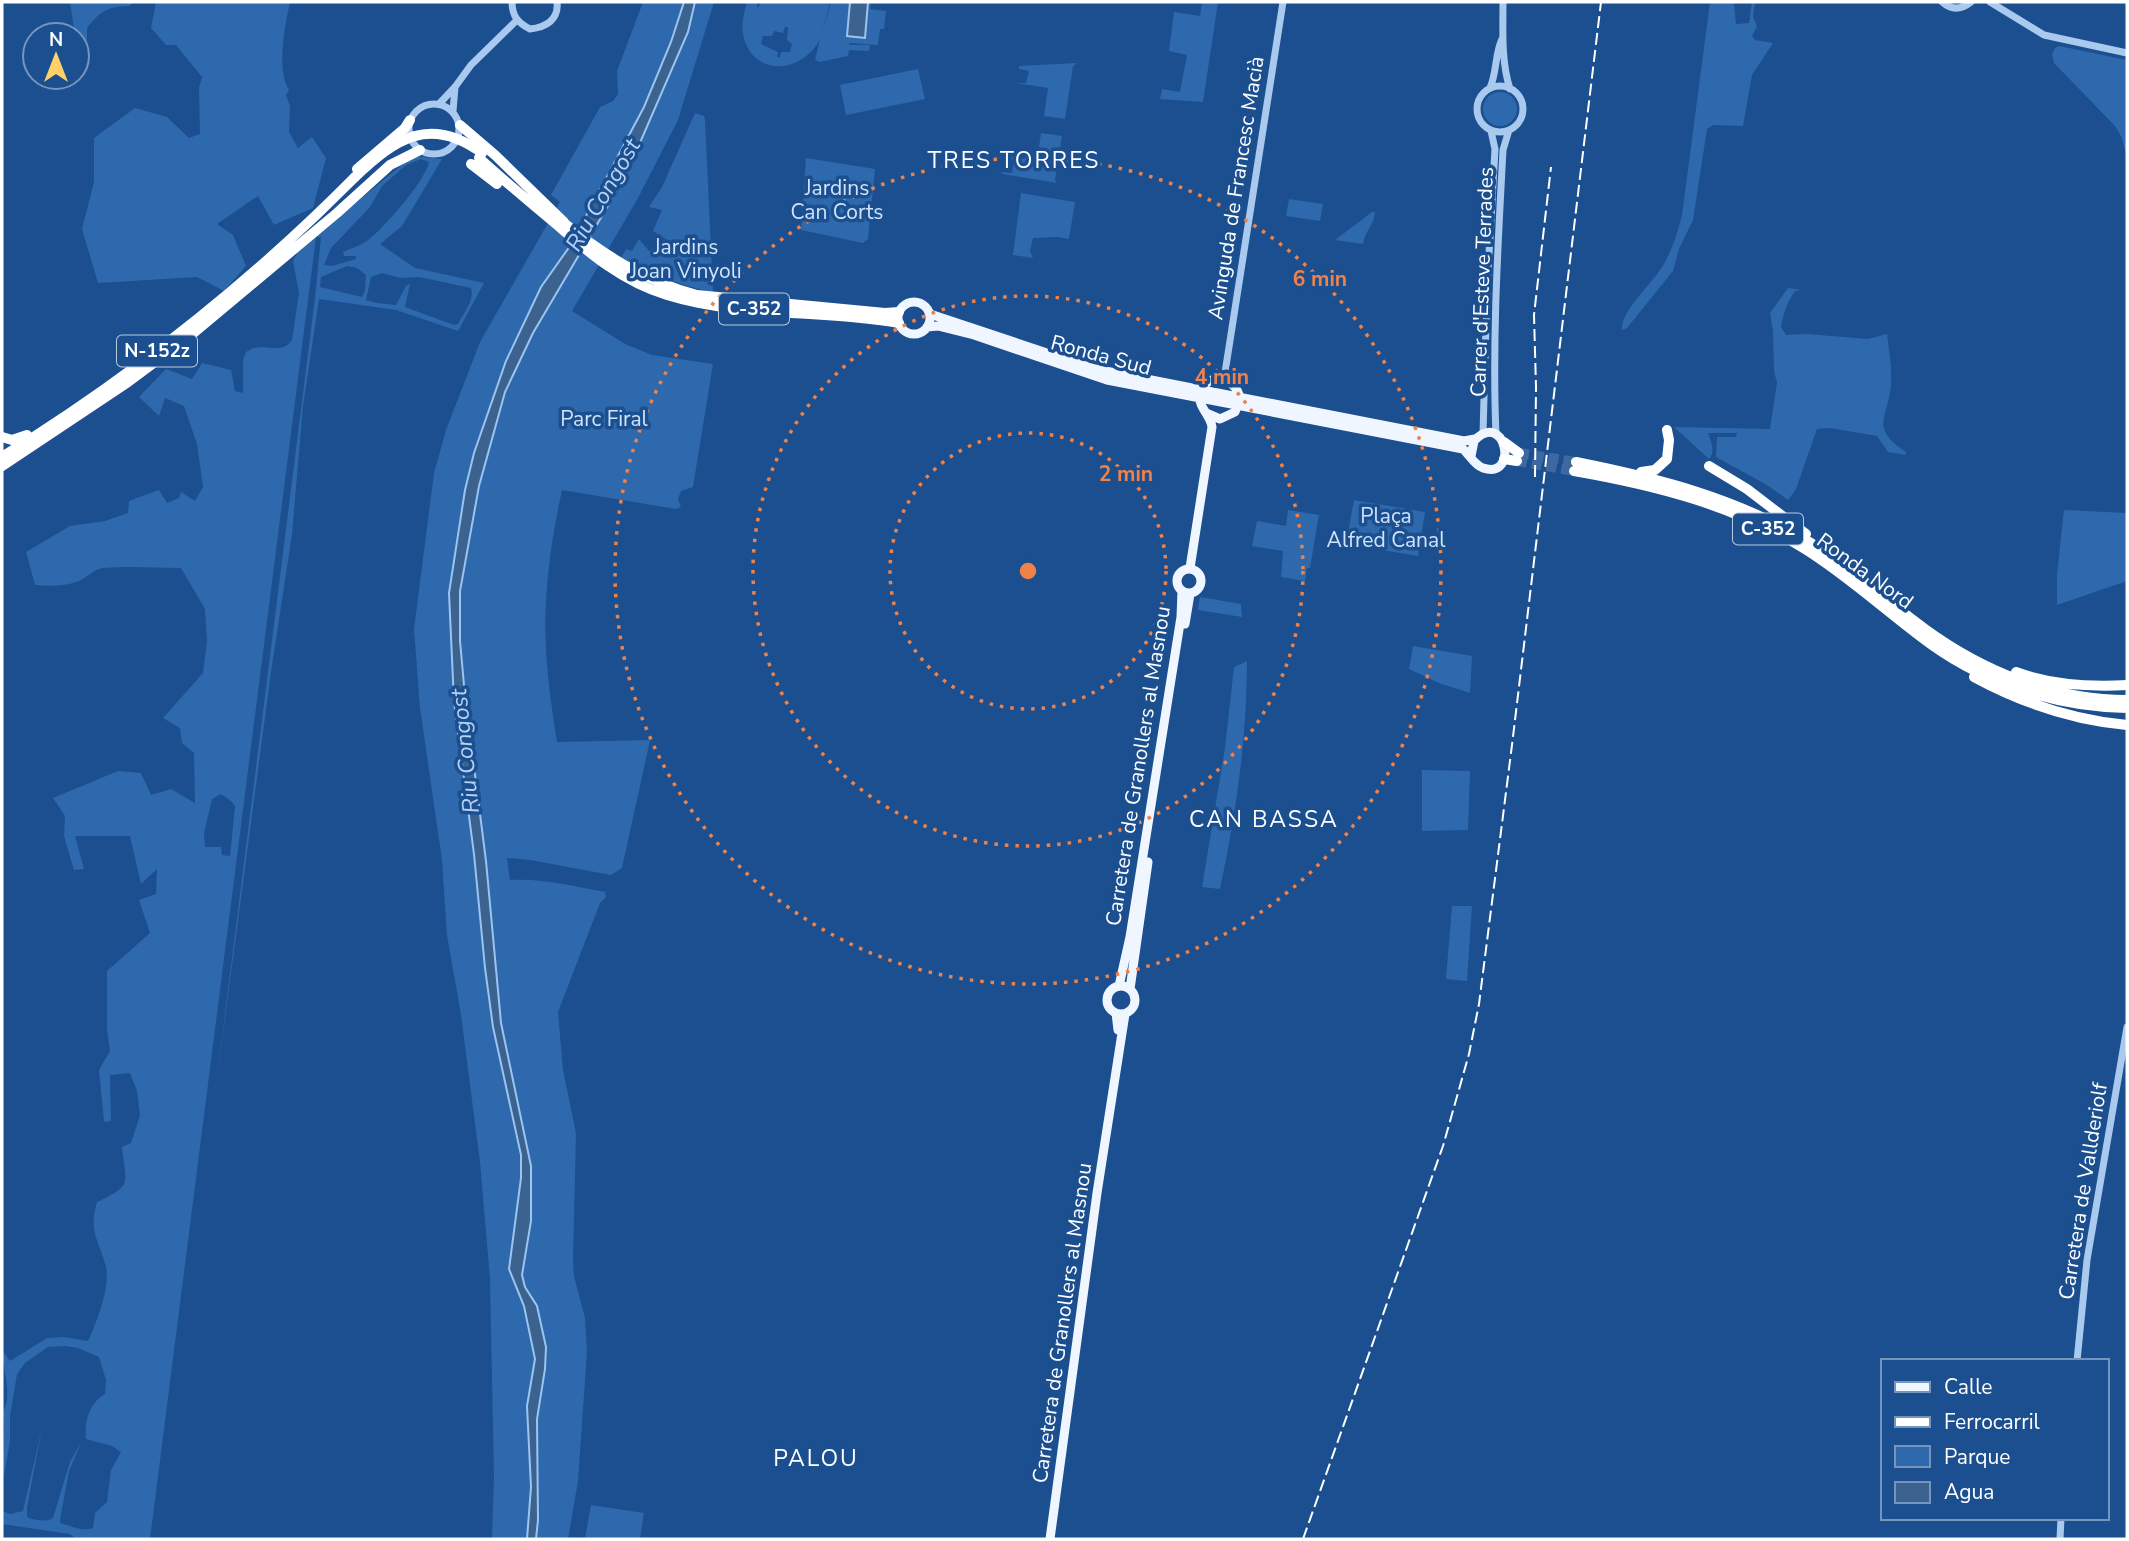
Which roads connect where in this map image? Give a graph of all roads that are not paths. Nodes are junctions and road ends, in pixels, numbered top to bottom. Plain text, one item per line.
1 (512, 2) edge
2 (557, 2) edge
3 (1283, 2) edge
4 (1503, 2) edge
5 (1942, 2) edge
6 (1971, 2) edge
7 (1990, 2) edge
8 (517, 20) junction
9 (1502, 39) junction
10 (2127, 54) edge
11 (455, 88) junction
12 (1490, 88) junction
13 (1510, 89) junction
14 (439, 104) junction
15 (453, 111) junction
16 (410, 120) junction
17 (460, 125) junction
18 (1491, 131) junction
19 (1509, 131) junction
20 (420, 150) junction
21 (357, 181) junction
22 (527, 197) junction
23 (301, 229) junction
24 (270, 268) junction
25 (633, 278) junction
26 (667, 301) dead end
27 (930, 314) junction
28 (899, 317) junction
29 (928, 327) junction
30 (1224, 379) junction
31 (1200, 395) junction
32 (1239, 403) junction
33 (1206, 413) junction
34 (64, 416) junction
35 (1220, 419) junction
36 (1667, 430) dead end
37 (2, 436) edge
38 (1479, 436) junction
39 (1500, 439) junction
40 (17, 456) junction
41 (1471, 456) junction
42 (2, 457) edge
43 (1504, 459) junction
44 (2, 466) edge
45 (1709, 466) dead end
46 (2, 473) edge
47 (1630, 473) junction
48 (1834, 558) junction
49 (1192, 568) junction
50 (1186, 593) junction
51 (1934, 646) junction
52 (1950, 646) junction
53 (2127, 685) edge
54 (2127, 700) edge
55 (2127, 708) edge
56 (2127, 725) edge
57 (1119, 986) junction
58 (1130, 989) junction
59 (1120, 1013) junction
60 (2127, 1027) edge
61 (2077, 1359) edge
62 (2061, 1520) edge
63 (1050, 1539) edge
64 (2060, 1539) edge

1 - 8 street
2 - 8 street
3 - 30 street, Avinguda de Francesc Macià
4 - 9 street
5 - 6 street
7 - 10 street
8 - 11 street, N-152z
9 - 12 street
9 - 13 street
11 - 14 street, N-152z
11 - 15 street
12 - 13 street
12 - 18 street
13 - 19 street
14 - 15 street
14 - 16 street, N-152z
15 - 17 street
16 - 20 street
16 - 23 highway, N-152z
17 - 20 street, N-152z
17 - 22 highway
18 - 19 street
18 - 38 street, Carrer d'Esteve Terrades
19 - 39 street, Carrer d'Esteve Terrades
20 - 24 highway, N-152z
21 - 22 highway, C-352, bridge
21 - 23 highway, C-352
21 - 24 highway, C-352
22 - 25 highway, C-352
23 - 34 highway, N-152z
24 - 40 highway, N-152z
25 - 26 highway
25 - 28 highway, C-352
25 - 28 highway, C-352
27 - 28 main road, C-352
27 - 29 main road
27 - 31 main road, Ronda Sud / C-352
28 - 29 main road, C-352
29 - 31 main road, Ronda Sud / C-352
30 - 31 main road
30 - 32 main road
31 - 32 main road, Ronda Sud / C-352
31 - 33 main road
32 - 35 main road
32 - 38 main road, Ronda Sud / C-352
32 - 41 main road, Ronda Sud / C-352
33 - 35 main road
33 - 49 main road
34 - 37 highway
34 - 42 highway, N-152z
35 - 49 main road
36 - 47 highway
38 - 39 main road, C-352
38 - 41 main road
39 - 43 main road
39 - 43 highway, C-352
40 - 44 highway, N-152z
40 - 46 highway
41 - 43 main road, C-352
45 - 48 highway
47 - 48 highway, Ronda Nord / C-352
47 - 51 highway, Ronda Nord / C-352
48 - 52 highway, Ronda Nord / C-352
49 - 50 main road
49 - 50 main road
50 - 57 main road, Carretera de Granollers al Masnou
50 - 58 main road, Carretera de Granollers al Masnou
51 - 55 highway, Ronda Nord / C-352
51 - 56 highway
52 - 53 highway
52 - 54 highway, Ronda Nord / C-352
57 - 58 main road
57 - 59 main road
58 - 59 main road
59 - 63 main road, Carretera de Granollers al Masnou
60 - 61 street, Carretera de Vallderiolf
62 - 64 street

